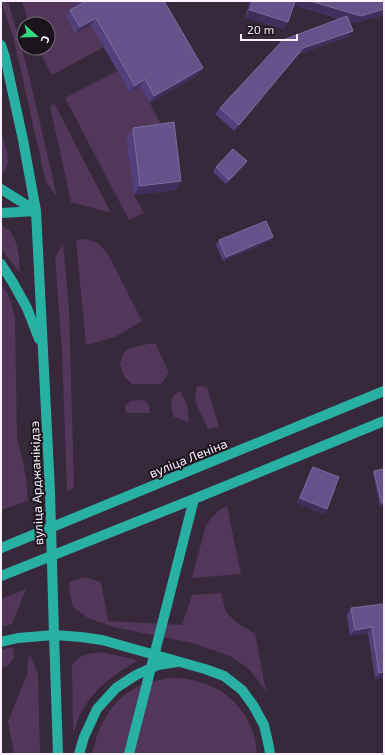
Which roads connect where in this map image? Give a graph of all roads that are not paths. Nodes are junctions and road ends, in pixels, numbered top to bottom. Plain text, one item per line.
1 (1, 45) edge
2 (1, 189) edge
3 (36, 211) junction
4 (1, 213) edge
5 (1, 264) edge
6 (42, 346) junction
7 (384, 391) edge
8 (384, 421) edge
9 (194, 499) junction
10 (1, 548) edge
11 (1, 576) edge
12 (54, 634) junction
13 (1, 642) edge
14 (181, 662) junction
15 (58, 754) edge
16 (79, 754) edge
17 (129, 754) edge
18 (270, 754) edge

1 - 3 main road, вуліца Арджанікідзэ
2 - 3 main road
3 - 4 main road
3 - 6 main road, вуліца Арджанікідзэ
5 - 6 main road
6 - 12 main road, вуліца Арджанікідзэ
7 - 10 main road, вуліца Леніна
8 - 9 main road
9 - 11 main road
9 - 17 main road
12 - 13 main road
12 - 14 main road
12 - 15 main road, вуліца Арджанікідзэ
14 - 16 main road
14 - 18 main road

